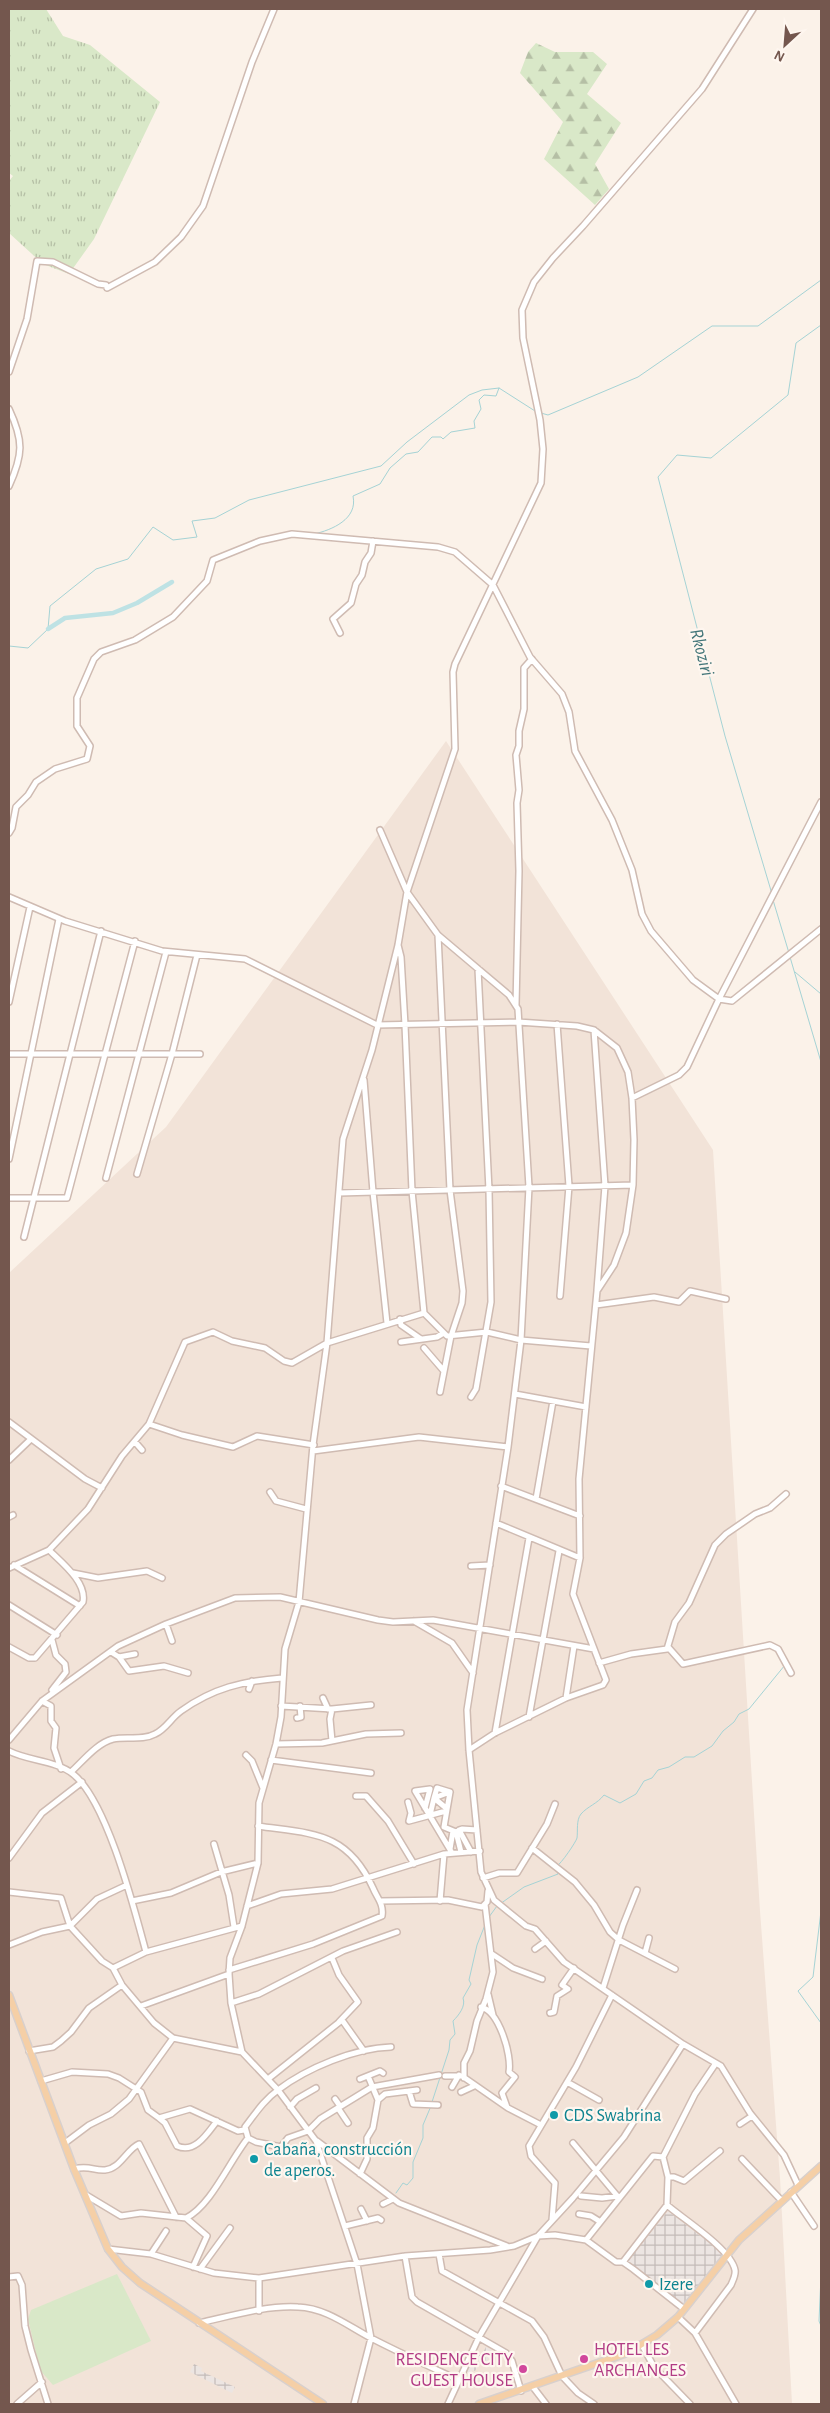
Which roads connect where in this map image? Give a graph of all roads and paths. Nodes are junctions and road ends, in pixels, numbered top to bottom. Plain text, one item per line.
1 (274, 9) edge
2 (753, 9) edge
3 (9, 372) edge
4 (9, 409) edge
5 (9, 486) edge
6 (373, 541) junction
7 (493, 585) junction
8 (340, 633) dead end
9 (532, 659) junction
10 (821, 802) edge
11 (380, 830) dead end
12 (9, 832) edge
13 (407, 892) junction
14 (9, 897) edge
15 (30, 907) junction
16 (59, 919) junction
17 (821, 929) edge
18 (101, 931) junction
19 (438, 935) junction
20 (135, 941) junction
21 (398, 945) junction
22 (166, 952) junction
23 (197, 955) junction
24 (478, 969) junction
25 (719, 999) junction
26 (9, 1002) edge
27 (516, 1005) junction
28 (518, 1022) junction
29 (442, 1023) junction
30 (480, 1023) junction
31 (556, 1024) junction
32 (377, 1025) junction
33 (405, 1025) junction
34 (594, 1030) junction
35 (9, 1054) edge
36 (31, 1054) junction
37 (69, 1054) junction
38 (106, 1054) junction
39 (138, 1054) junction
40 (172, 1054) junction
41 (200, 1054) dead end
42 (364, 1077) junction
43 (632, 1098) junction
44 (9, 1158) edge
45 (137, 1174) dead end
46 (106, 1178) dead end
47 (633, 1184) junction
48 (569, 1186) junction
49 (605, 1186) junction
50 (529, 1187) junction
51 (450, 1190) junction
52 (489, 1190) junction
53 (412, 1191) junction
54 (373, 1192) junction
55 (339, 1193) junction
56 (9, 1198) edge
57 (33, 1198) junction
58 (24, 1237) dead end
59 (598, 1291) junction
60 (560, 1296) dead end
61 (726, 1299) dead end
62 (391, 1302) dead end
63 (384, 1303) junction
64 (596, 1305) junction
65 (424, 1312) junction
66 (400, 1319) junction
67 (386, 1323) junction
68 (487, 1332) junction
69 (442, 1334) junction
70 (451, 1336) junction
71 (422, 1339) junction
72 (522, 1340) junction
73 (401, 1342) dead end
74 (327, 1343) junction
75 (591, 1346) junction
76 (424, 1348) dead end
77 (443, 1370) junction
78 (440, 1392) dead end
79 (515, 1394) junction
80 (472, 1397) dead end
81 (552, 1401) junction
82 (586, 1407) junction
83 (9, 1422) edge
84 (149, 1424) junction
85 (31, 1440) junction
86 (135, 1442) junction
87 (508, 1446) junction
88 (314, 1447) junction
89 (142, 1450) dead end
90 (9, 1460) edge
91 (501, 1486) junction
92 (102, 1488) junction
93 (270, 1492) dead end
94 (786, 1494) dead end
95 (536, 1499) junction
96 (306, 1509) junction
97 (580, 1516) junction
98 (496, 1524) junction
99 (529, 1538) junction
100 (49, 1550) junction
101 (559, 1551) junction
102 (580, 1558) junction
103 (490, 1565) junction
104 (11, 1566) edge
105 (471, 1566) dead end
106 (72, 1573) junction
107 (162, 1578) dead end
108 (299, 1602) junction
109 (9, 1605) edge
110 (80, 1606) junction
111 (414, 1621) junction
112 (166, 1624) junction
113 (480, 1629) junction
114 (57, 1635) junction
115 (511, 1636) junction
116 (52, 1640) junction
117 (542, 1640) junction
118 (172, 1641) dead end
119 (574, 1646) junction
120 (9, 1647) edge
121 (668, 1647) junction
122 (594, 1649) junction
123 (111, 1652) junction
124 (135, 1654) dead end
125 (119, 1657) junction
126 (599, 1663) junction
127 (188, 1673) dead end
128 (473, 1673) junction
129 (791, 1673) dead end
130 (282, 1678) junction
131 (252, 1680) junction
132 (249, 1689) dead end
133 (323, 1698) dead end
134 (566, 1698) junction
135 (42, 1701) junction
136 (371, 1704) dead end
137 (281, 1706) junction
138 (300, 1706) junction
139 (330, 1709) junction
140 (340, 1709) junction
141 (340, 1716) dead end
142 (297, 1718) dead end
143 (529, 1718) junction
144 (401, 1733) dead end
145 (495, 1733) junction
146 (9, 1740) edge
147 (332, 1741) junction
148 (276, 1744) junction
149 (469, 1750) junction
150 (9, 1751) edge
151 (246, 1755) dead end
152 (271, 1760) junction
153 (61, 1769) junction
154 (71, 1772) junction
155 (371, 1774) dead end
156 (82, 1782) junction
157 (262, 1788) junction
158 (356, 1796) dead end
159 (435, 1798) junction
160 (448, 1801) junction
161 (408, 1802) dead end
162 (555, 1804) dead end
163 (446, 1809) junction
164 (424, 1814) junction
165 (258, 1826) junction
166 (453, 1830) junction
167 (477, 1830) junction
168 (443, 1837) junction
169 (214, 1844) dead end
170 (532, 1848) junction
171 (451, 1851) junction
172 (480, 1851) junction
173 (461, 1852) junction
174 (471, 1852) junction
175 (444, 1854) junction
176 (9, 1858) edge
177 (258, 1863) junction
178 (414, 1864) junction
179 (222, 1872) junction
180 (367, 1876) junction
181 (483, 1878) junction
182 (126, 1885) junction
183 (637, 1890) dead end
184 (488, 1891) junction
185 (9, 1892) edge
186 (494, 1900) junction
187 (132, 1901) junction
188 (380, 1901) junction
189 (440, 1901) junction
190 (485, 1904) junction
191 (247, 1906) junction
192 (486, 1912) junction
193 (70, 1926) junction
194 (242, 1926) junction
195 (234, 1927) junction
196 (397, 1932) dead end
197 (649, 1938) dead end
198 (619, 1940) junction
199 (546, 1941) junction
200 (9, 1945) edge
201 (535, 1950) dead end
202 (146, 1952) junction
203 (645, 1953) junction
204 (492, 1954) junction
205 (332, 1958) junction
206 (113, 1968) junction
207 (574, 1968) junction
208 (675, 1969) dead end
209 (229, 1972) junction
210 (542, 1979) dead end
211 (122, 1985) junction
212 (603, 1988) junction
213 (486, 1995) junction
214 (612, 1995) junction
215 (9, 1996) edge
216 (231, 2003) junction
217 (141, 2006) junction
218 (481, 2007) junction
219 (12, 2012) edge
220 (550, 2014) dead end
221 (494, 2016) junction
222 (339, 2022) junction
223 (173, 2038) junction
224 (683, 2044) junction
225 (391, 2047) dead end
226 (29, 2051) junction
227 (364, 2051) junction
228 (242, 2052) junction
229 (716, 2063) junction
230 (464, 2070) junction
231 (383, 2073) dead end
232 (438, 2075) dead end
233 (459, 2075) junction
234 (368, 2076) junction
235 (445, 2076) dead end
236 (464, 2078) junction
237 (268, 2079) junction
238 (360, 2079) dead end
239 (41, 2081) junction
240 (567, 2082) junction
241 (474, 2086) junction
242 (372, 2087) junction
243 (452, 2087) dead end
244 (316, 2088) dead end
245 (278, 2090) junction
246 (417, 2090) dead end
247 (136, 2091) junction
248 (409, 2091) junction
249 (461, 2092) dead end
250 (502, 2093) junction
251 (335, 2099) dead end
252 (496, 2099) junction
253 (378, 2100) junction
254 (599, 2100) dead end
255 (438, 2105) dead end
256 (290, 2107) junction
257 (339, 2107) junction
258 (507, 2107) junction
259 (752, 2116) junction
260 (159, 2118) junction
261 (217, 2121) junction
262 (348, 2123) dead end
263 (740, 2124) dead end
264 (541, 2125) junction
265 (244, 2130) junction
266 (308, 2130) junction
267 (248, 2138) junction
268 (316, 2141) junction
269 (64, 2143) junction
270 (573, 2143) dead end
271 (720, 2151) dead end
272 (663, 2157) junction
273 (742, 2159) dead end
274 (821, 2166) edge
275 (74, 2169) junction
276 (596, 2169) junction
277 (360, 2174) junction
278 (668, 2177) junction
279 (798, 2186) junction
280 (791, 2192) junction
281 (86, 2195) junction
282 (581, 2196) dead end
283 (619, 2197) junction
284 (393, 2199) junction
285 (781, 2200) junction
286 (383, 2204) dead end
287 (667, 2206) junction
288 (362, 2209) dead end
289 (579, 2214) dead end
290 (176, 2217) junction
291 (186, 2218) junction
292 (381, 2220) dead end
293 (552, 2220) junction
294 (367, 2221) junction
295 (600, 2221) junction
296 (345, 2226) junction
297 (814, 2226) dead end
298 (230, 2228) dead end
299 (166, 2232) dead end
300 (538, 2236) junction
301 (586, 2240) junction
302 (508, 2246) junction
303 (108, 2249) junction
304 (151, 2254) junction
305 (439, 2254) junction
306 (727, 2254) junction
307 (405, 2256) junction
308 (623, 2262) junction
309 (357, 2264) junction
310 (193, 2266) junction
311 (200, 2269) junction
312 (9, 2277) edge
313 (259, 2278) junction
314 (498, 2302) junction
315 (684, 2309) junction
316 (259, 2311) junction
317 (678, 2317) junction
318 (198, 2323) junction
319 (694, 2333) junction
320 (479, 2337) junction
321 (371, 2338) junction
322 (642, 2345) junction
323 (562, 2376) junction
324 (458, 2380) junction
325 (42, 2382) junction
326 (533, 2387) junction
327 (521, 2390) junction
328 (497, 2398) junction
329 (17, 2404) edge
330 (48, 2404) edge
331 (324, 2404) edge
332 (354, 2404) edge
333 (448, 2404) edge
334 (479, 2404) edge
335 (501, 2404) edge
336 (546, 2404) edge
337 (594, 2404) edge
338 (690, 2404) edge
339 (736, 2404) edge

1 - 3 street
2 - 7 street
4 - 5 street
6 - 7 street
6 - 8 street
6 - 12 street
7 - 9 street
7 - 13 street
9 - 25 street
9 - 27 street
10 - 25 street
11 - 13 street
13 - 19 street
13 - 21 street
14 - 15 street
15 - 16 street
15 - 26 street
16 - 18 street
16 - 36 street
17 - 25 street
18 - 20 street
18 - 37 street
19 - 24 street
19 - 29 street
20 - 22 street
20 - 38 street
21 - 32 street
21 - 33 street
22 - 23 street
22 - 39 street
23 - 32 street
23 - 40 street
24 - 27 street
24 - 30 street
25 - 43 street
27 - 28 street
28 - 30 street
28 - 31 street
28 - 50 street
29 - 30 street
29 - 33 street
29 - 51 street
30 - 52 street
31 - 34 street
31 - 48 street
32 - 33 street
32 - 42 street
33 - 53 street
34 - 43 street
34 - 49 street
35 - 36 street
36 - 37 street
36 - 44 street
37 - 38 street
37 - 57 street
38 - 39 street
38 - 57 street
39 - 40 street
39 - 46 street
40 - 41 street
40 - 45 street
42 - 54 street
42 - 55 street
43 - 47 street
47 - 49 street
47 - 59 street
48 - 49 street
48 - 50 street
48 - 60 street
49 - 59 street
50 - 52 street
50 - 72 street
51 - 52 street
51 - 53 street
51 - 70 street
52 - 68 street
53 - 54 street
53 - 65 street
54 - 55 street
54 - 63 street
55 - 74 street
56 - 57 street
57 - 58 street
59 - 64 street
61 - 64 street
62 - 63 street
63 - 67 street
64 - 75 street
65 - 66 street
65 - 69 street
66 - 67 street
66 - 71 street
67 - 74 street
68 - 70 street
68 - 72 street
68 - 80 street
69 - 70 street
69 - 71 street
70 - 77 street
71 - 73 street
72 - 75 street
72 - 79 street
74 - 84 street
74 - 88 street
75 - 82 street
76 - 77 street
77 - 78 street
79 - 81 street
79 - 87 street
81 - 82 street
81 - 95 street
82 - 97 street
83 - 85 street
84 - 86 street
84 - 88 street
85 - 90 street
85 - 92 street
86 - 89 street
86 - 92 street
87 - 88 street
87 - 91 street
88 - 96 street
91 - 95 street
91 - 98 street
92 - 100 street
93 - 96 street
94 - 121 street
95 - 97 street
96 - 108 street
97 - 102 street
98 - 99 street
98 - 103 street
99 - 101 street
99 - 115 street
100 - 104 street
100 - 106 street
101 - 102 street
101 - 117 street
102 - 122 street
103 - 105 street
103 - 113 street
104 - 110 street
106 - 107 street
106 - 110 street
108 - 111 street
108 - 112 street
108 - 130 street
109 - 114 street
110 - 114 street
111 - 113 street
111 - 128 street
112 - 118 street
112 - 123 street
113 - 115 street
113 - 128 street
114 - 116 street
115 - 117 street
115 - 145 street
116 - 120 street
116 - 135 street
117 - 119 street
117 - 143 street
119 - 122 street
119 - 134 street
121 - 126 street
121 - 129 street
122 - 126 street
123 - 125 street
123 - 135 street
124 - 125 street
125 - 127 street
126 - 134 street
128 - 149 street
130 - 131 street
130 - 137 street
131 - 132 street
131 - 154 street
133 - 139 street
134 - 143 street
135 - 146 street
135 - 153 street
136 - 140 street
137 - 138 street
137 - 148 street
138 - 139 street
138 - 142 street
139 - 140 street
139 - 147 street
140 - 141 street
143 - 145 street
144 - 147 street
145 - 149 street
147 - 148 street
148 - 152 street
149 - 167 street
150 - 153 street
151 - 157 street
152 - 155 street
152 - 157 street
153 - 154 street
154 - 156 street
156 - 176 street
156 - 182 street
157 - 165 street
158 - 178 street
159 - 160 street
159 - 160 street
159 - 163 street
159 - 164 street
160 - 163 street
161 - 164 street
162 - 170 street
163 - 164 street
163 - 166 street
164 - 168 street
165 - 177 street
165 - 180 street
166 - 167 street
166 - 168 street
166 - 171 street
166 - 173 street
166 - 174 street
167 - 172 street
168 - 171 street
169 - 179 street
170 - 181 street
170 - 198 street
171 - 173 street
171 - 175 street
172 - 174 street
172 - 181 street
173 - 174 street
175 - 178 street
175 - 189 street
177 - 179 street
177 - 191 street
178 - 180 street
179 - 187 street
179 - 195 street
180 - 188 street
180 - 191 street
181 - 184 street
182 - 187 street
182 - 193 street
183 - 198 street
184 - 186 street
184 - 190 street
185 - 193 street
186 - 192 street
186 - 199 street
187 - 202 street
188 - 189 street
188 - 209 street
189 - 190 street
190 - 192 street
191 - 194 street
192 - 204 street
193 - 200 street
193 - 206 street
194 - 195 street
194 - 209 street
195 - 202 street
196 - 205 street
197 - 203 street
198 - 203 street
198 - 212 street
199 - 201 street
199 - 207 street
202 - 206 street
203 - 208 street
204 - 210 street
204 - 213 street
205 - 216 street
205 - 222 street
206 - 211 street
207 - 212 street
207 - 220 street
209 - 216 street
209 - 217 street
211 - 217 street
211 - 226 street
212 - 214 street
213 - 218 street
213 - 221 street
214 - 224 street
214 - 240 street
215 - 219 main road
216 - 228 street
217 - 223 street
218 - 221 street
218 - 230 street
219 - 226 main road
221 - 250 street
222 - 227 street
222 - 237 street
223 - 228 street
223 - 247 street
224 - 229 street
224 - 276 street
225 - 227 street
226 - 239 main road
227 - 245 street
228 - 237 street
229 - 259 street
229 - 272 street
230 - 233 street
230 - 236 street
231 - 234 street
232 - 242 street
233 - 235 street
233 - 236 street
233 - 243 street
234 - 238 street
234 - 242 street
236 - 241 street
237 - 245 street
239 - 247 street
239 - 269 main road
240 - 254 street
240 - 264 street
241 - 249 street
241 - 252 street
242 - 253 street
242 - 257 street
244 - 256 street
245 - 256 street
245 - 265 street
246 - 248 street
247 - 260 street
247 - 269 street
248 - 253 street
248 - 255 street
250 - 252 street
250 - 258 street
251 - 257 street
252 - 258 street
253 - 277 street
256 - 266 street
257 - 262 street
257 - 266 street
258 - 264 street
259 - 263 street
259 - 279 street
260 - 261 street
260 - 261 street
261 - 265 street
264 - 293 street
265 - 267 street
266 - 267 street
266 - 268 street
267 - 291 street
268 - 277 street
268 - 296 street
269 - 275 main road
270 - 276 street
271 - 278 street
272 - 278 street
272 - 283 street
273 - 285 street
274 - 279 main road
275 - 281 main road
275 - 290 street
276 - 283 street
276 - 293 street
277 - 284 street
278 - 287 street
279 - 280 main road
280 - 285 main road
280 - 297 street
281 - 290 street
281 - 303 main road
282 - 283 street
283 - 295 street
284 - 286 street
284 - 302 street
285 - 306 main road
287 - 306 street
287 - 308 street
288 - 294 street
289 - 295 street
290 - 291 street
291 - 310 street
292 - 294 street
293 - 300 street
294 - 296 street
295 - 301 street
296 - 309 street
298 - 311 street
299 - 304 street
300 - 301 street
300 - 302 street
300 - 314 street
301 - 308 street
302 - 305 street
303 - 304 street
303 - 318 main road
304 - 310 street
305 - 307 street
305 - 314 street
306 - 315 main road
306 - 319 street
307 - 309 street
307 - 320 street
308 - 315 street
309 - 313 street
309 - 321 street
310 - 311 street
311 - 313 street
312 - 325 street
313 - 316 street
314 - 320 street
314 - 323 street
315 - 317 main road
316 - 318 street
316 - 321 street
317 - 319 street
317 - 322 main road
318 - 331 main road
319 - 339 street
320 - 324 street
320 - 327 street
321 - 324 street
321 - 332 street
322 - 323 main road
322 - 338 street
323 - 326 main road
323 - 337 street
324 - 333 street
325 - 329 street
325 - 330 street
326 - 327 main road
326 - 336 street
327 - 328 main road
328 - 334 main road
328 - 335 street

